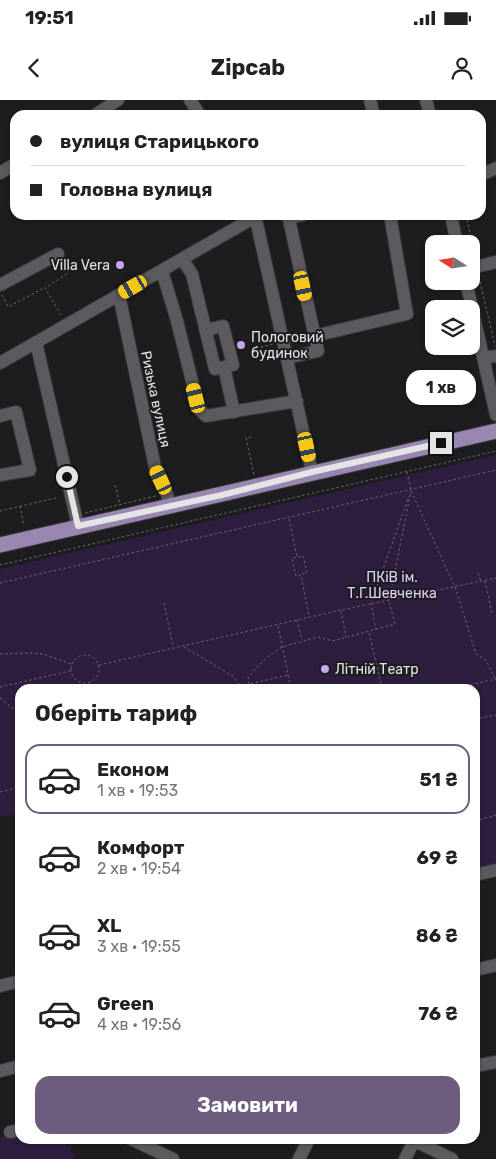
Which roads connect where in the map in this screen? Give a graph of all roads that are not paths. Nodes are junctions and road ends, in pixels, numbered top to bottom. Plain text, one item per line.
1 (118, 100) edge
2 (102, 110) edge
3 (248, 220) edge
4 (256, 220) edge
5 (289, 220) edge
6 (391, 220) edge
7 (452, 220) edge
8 (455, 235) edge
9 (58, 254) road end
10 (182, 259) junction
11 (496, 262) edge
12 (480, 266) edge
13 (162, 271) junction
14 (0, 285) edge
15 (469, 290) edge
16 (118, 295) junction
17 (206, 330) junction
18 (314, 336) junction
19 (36, 342) junction
20 (490, 357) edge
21 (287, 358) junction
22 (0, 363) edge
23 (224, 367) junction
24 (297, 401) junction
25 (234, 412) junction
26 (496, 415) edge
27 (0, 416) edge
28 (496, 431) edge
29 (312, 472) junction
30 (0, 475) edge
31 (169, 506) junction
32 (78, 526) junction
33 (0, 545) edge
34 (496, 870) edge
35 (480, 874) edge
36 (496, 966) edge
37 (480, 969) edge
38 (15, 982) edge
39 (0, 986) edge
40 (496, 1062) edge
41 (480, 1065) edge
42 (15, 1067) edge
43 (0, 1071) edge
44 (142, 1144) edge
45 (306, 1144) edge
46 (411, 1144) edge
47 (421, 1144) edge
48 (173, 1159) edge
49 (299, 1159) edge
50 (405, 1159) edge
51 (452, 1159) edge

1 - 2 street
3 - 10 street
4 - 21 street
5 - 18 street
6 - 18 street
7 - 8 street
9 - 14 street
10 - 13 street
10 - 17 street
11 - 12 street
13 - 16 street
13 - 25 street
15 - 20 street
16 - 19 street
16 - 31 street, Ризька вулиця
17 - 23 street
17 - 23 street
18 - 21 street
19 - 22 street
19 - 32 street
20 - 26 street
21 - 24 street
23 - 25 street
24 - 25 street
24 - 29 street
27 - 30 street
28 - 29 main road
29 - 31 main road
31 - 32 main road
32 - 33 main road
34 - 35 street
36 - 37 street
38 - 39 street
40 - 41 street
42 - 43 street
44 - 48 street
45 - 49 street
46 - 50 street
47 - 51 street

